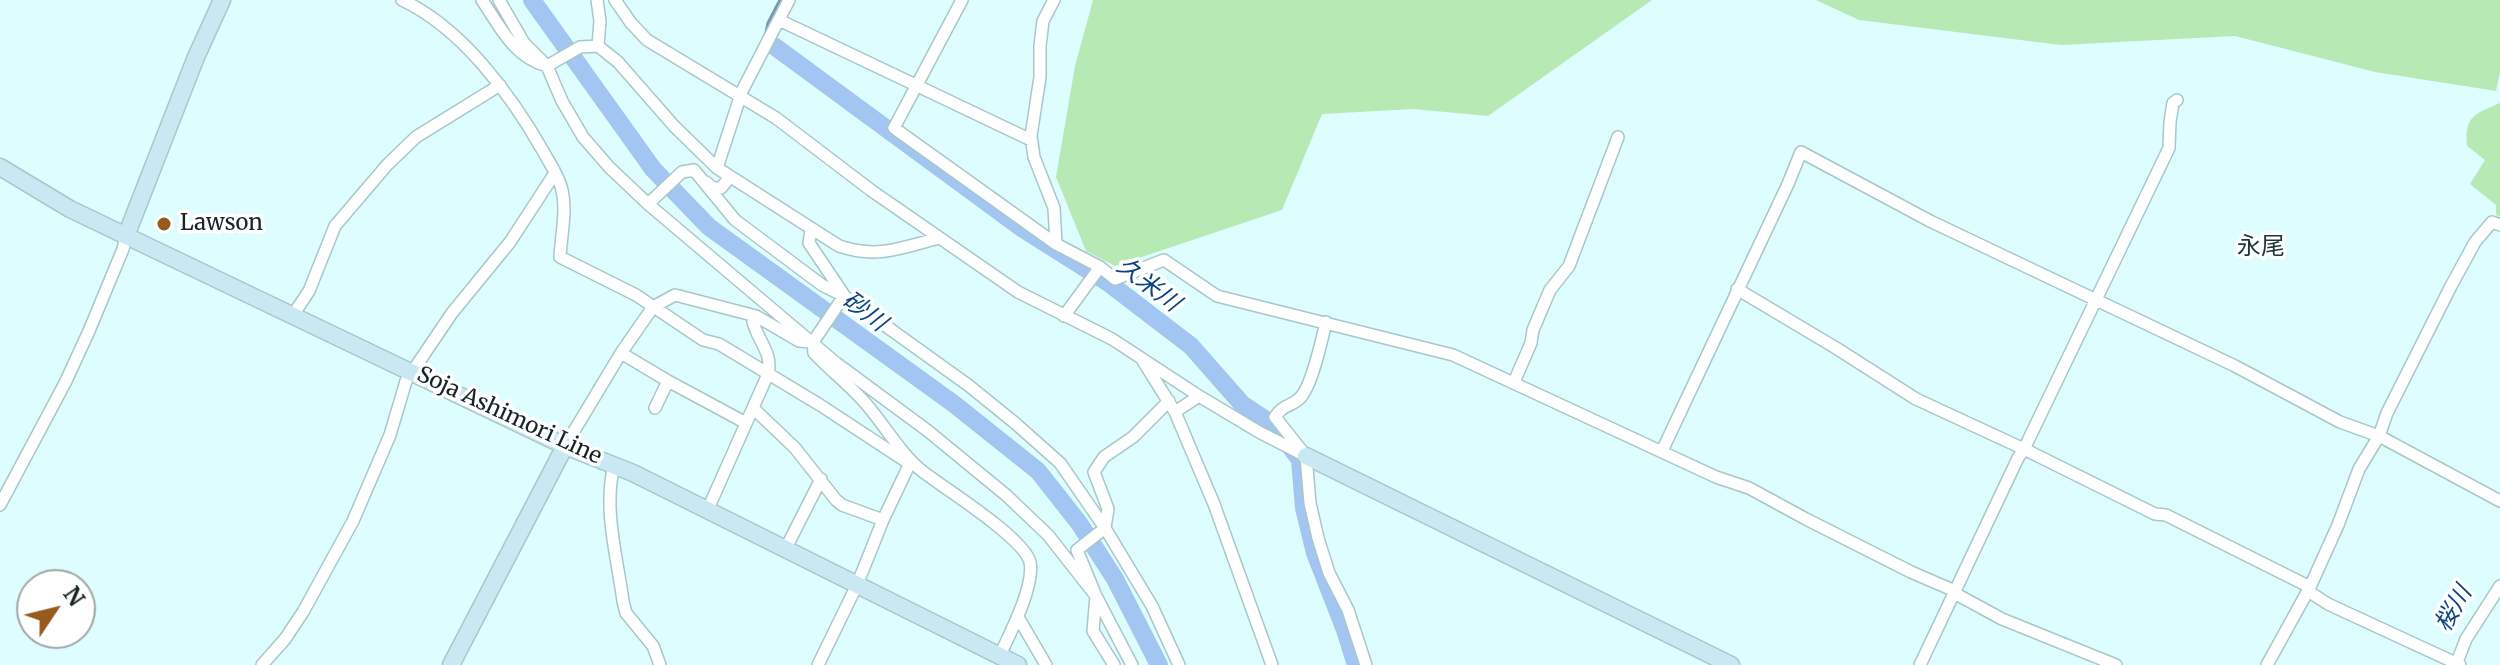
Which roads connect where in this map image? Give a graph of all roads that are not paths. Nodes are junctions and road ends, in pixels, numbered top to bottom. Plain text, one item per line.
1 (222, 0) edge
2 (402, 0) edge
3 (482, 0) edge
4 (499, 0) edge
5 (597, 0) edge
6 (615, 0) edge
7 (789, 0) edge
8 (962, 0) edge
9 (1054, 0) edge
10 (779, 20) junction
11 (598, 46) junction
12 (551, 64) junction
13 (500, 85) junction
14 (916, 85) junction
15 (741, 96) junction
16 (2177, 100) dead end
17 (1618, 137) dead end
18 (1031, 140) junction
19 (0, 167) edge
20 (717, 168) junction
21 (694, 170) junction
22 (555, 173) junction
23 (730, 177) junction
24 (648, 204) junction
25 (2500, 225) edge
26 (811, 229) junction
27 (126, 236) junction
28 (939, 238) junction
29 (1056, 244) junction
30 (1097, 272) junction
31 (1737, 289) junction
32 (844, 296) junction
33 (2096, 300) junction
34 (653, 307) junction
35 (293, 315) junction
36 (756, 316) junction
37 (1064, 316) junction
38 (1326, 322) junction
39 (813, 342) junction
40 (621, 353) junction
41 (1140, 357) junction
42 (413, 371) junction
43 (768, 374) junction
44 (668, 381) junction
45 (1514, 382) junction
46 (1199, 396) junction
47 (1172, 407) junction
48 (655, 408) dead end
49 (753, 408) junction
50 (746, 423) junction
51 (2379, 436) junction
52 (565, 446) junction
53 (2024, 449) junction
54 (1662, 451) junction
55 (1301, 453) junction
56 (911, 462) junction
57 (614, 465) junction
58 (821, 479) junction
59 (2500, 501) edge
60 (0, 505) edge
61 (708, 509) junction
62 (883, 520) junction
63 (1105, 528) junction
64 (1055, 544) junction
65 (786, 548) junction
66 (1077, 550) junction
67 (857, 585) junction
68 (2500, 586) edge
69 (2309, 589) junction
70 (1955, 591) junction
71 (1096, 596) junction
72 (1018, 617) junction
73 (1000, 655) junction
74 (2455, 663) edge
75 (262, 665) edge
76 (451, 665) edge
77 (660, 665) edge
78 (818, 665) edge
79 (1018, 665) edge
80 (1046, 665) edge
81 (1114, 665) edge
82 (1132, 665) edge
83 (1179, 665) edge
84 (1272, 665) edge
85 (1366, 665) edge
86 (1731, 665) edge
87 (1920, 665) edge
88 (2116, 665) edge
89 (2267, 665) edge

1 - 27 main road
2 - 13 street
3 - 12 street
4 - 12 street
5 - 11 street
6 - 15 street
7 - 10 street
8 - 14 street
9 - 18 street
10 - 14 street
10 - 15 street
11 - 12 street
11 - 20 street
12 - 24 street
13 - 22 street
13 - 35 street
14 - 18 street
14 - 29 street
15 - 20 street
15 - 28 street
16 - 33 street
17 - 45 street
18 - 29 street
19 - 27 main road, Soja Ashimori Line
20 - 23 street
21 - 23 street
21 - 24 street
21 - 32 street
22 - 34 street
22 - 42 street
23 - 26 street
24 - 39 street
25 - 51 street
26 - 28 street
26 - 32 street
27 - 35 main road, Soja Ashimori Line
27 - 60 street
28 - 37 street
29 - 30 street
30 - 37 street
30 - 38 street
31 - 33 street
31 - 53 street
31 - 54 street
32 - 39 street
32 - 63 street
33 - 51 street
33 - 53 street
34 - 36 street
34 - 40 street
34 - 43 street
35 - 42 main road, Soja Ashimori Line
36 - 39 street
36 - 43 street
37 - 41 street
38 - 45 street
38 - 55 street
39 - 56 street
39 - 64 street
40 - 44 street
40 - 52 street
41 - 46 street
41 - 47 street
42 - 52 main road, Soja Ashimori Line
42 - 75 street
43 - 49 street
43 - 56 street
44 - 48 street
44 - 50 street
45 - 54 street
46 - 47 street
46 - 55 street
47 - 63 street
47 - 84 street
49 - 50 street
49 - 58 street
50 - 61 street
51 - 59 street
51 - 69 street
52 - 57 main road, Soja Ashimori Line
52 - 76 main road
53 - 69 street
53 - 70 street
54 - 70 street
55 - 85 street
55 - 86 main road
56 - 62 street
56 - 72 street
57 - 61 main road, Soja Ashimori Line
57 - 77 street
58 - 62 street
58 - 65 street
61 - 65 main road, Soja Ashimori Line
62 - 67 street
63 - 66 street
63 - 83 street
64 - 66 street
64 - 71 street
65 - 67 main road, Soja Ashimori Line
66 - 71 street
67 - 73 main road, Soja Ashimori Line
67 - 78 street
68 - 74 street
69 - 74 street
69 - 89 street
70 - 87 street
70 - 88 street
71 - 81 street
71 - 82 street
72 - 73 street
72 - 80 street
73 - 79 main road, Soja Ashimori Line

